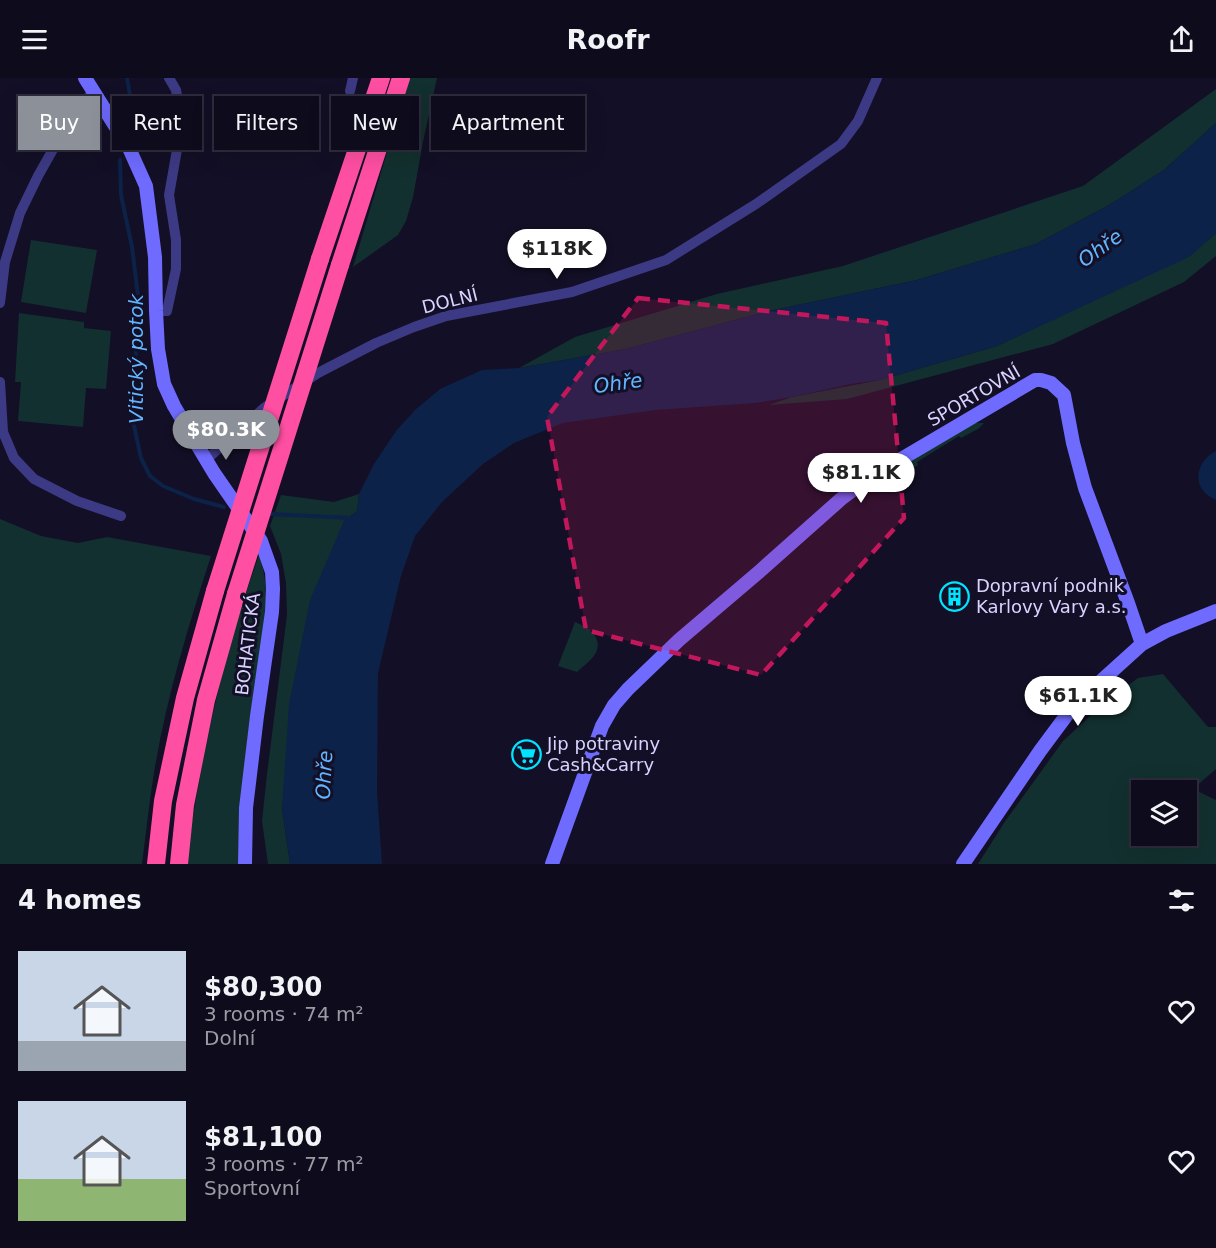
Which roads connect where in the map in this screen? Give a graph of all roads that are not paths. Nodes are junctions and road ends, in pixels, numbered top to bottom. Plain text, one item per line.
1 (85, 78) edge
2 (169, 78) edge
3 (353, 78) edge
4 (381, 78) edge
5 (400, 78) edge
6 (877, 78) edge
7 (93, 91) junction
8 (350, 91) dead end
9 (0, 303) edge
10 (161, 311) junction
11 (0, 382) edge
12 (207, 459) junction
13 (121, 516) dead end
14 (1216, 612) edge
15 (1142, 644) junction
16 (156, 864) edge
17 (179, 864) edge
18 (245, 864) edge
19 (552, 864) edge
20 (963, 864) edge

1 - 7 street, BOHATICKÁ
2 - 10 street
3 - 8 street
4 - 16 highway, bridge
5 - 17 highway, bridge
6 - 12 street, DOLNÍ
7 - 9 street
7 - 10 street, BOHATICKÁ
10 - 12 street, BOHATICKÁ
11 - 13 street
12 - 18 street, BOHATICKÁ
14 - 15 street
15 - 19 street, SPORTOVNÍ
15 - 20 street

